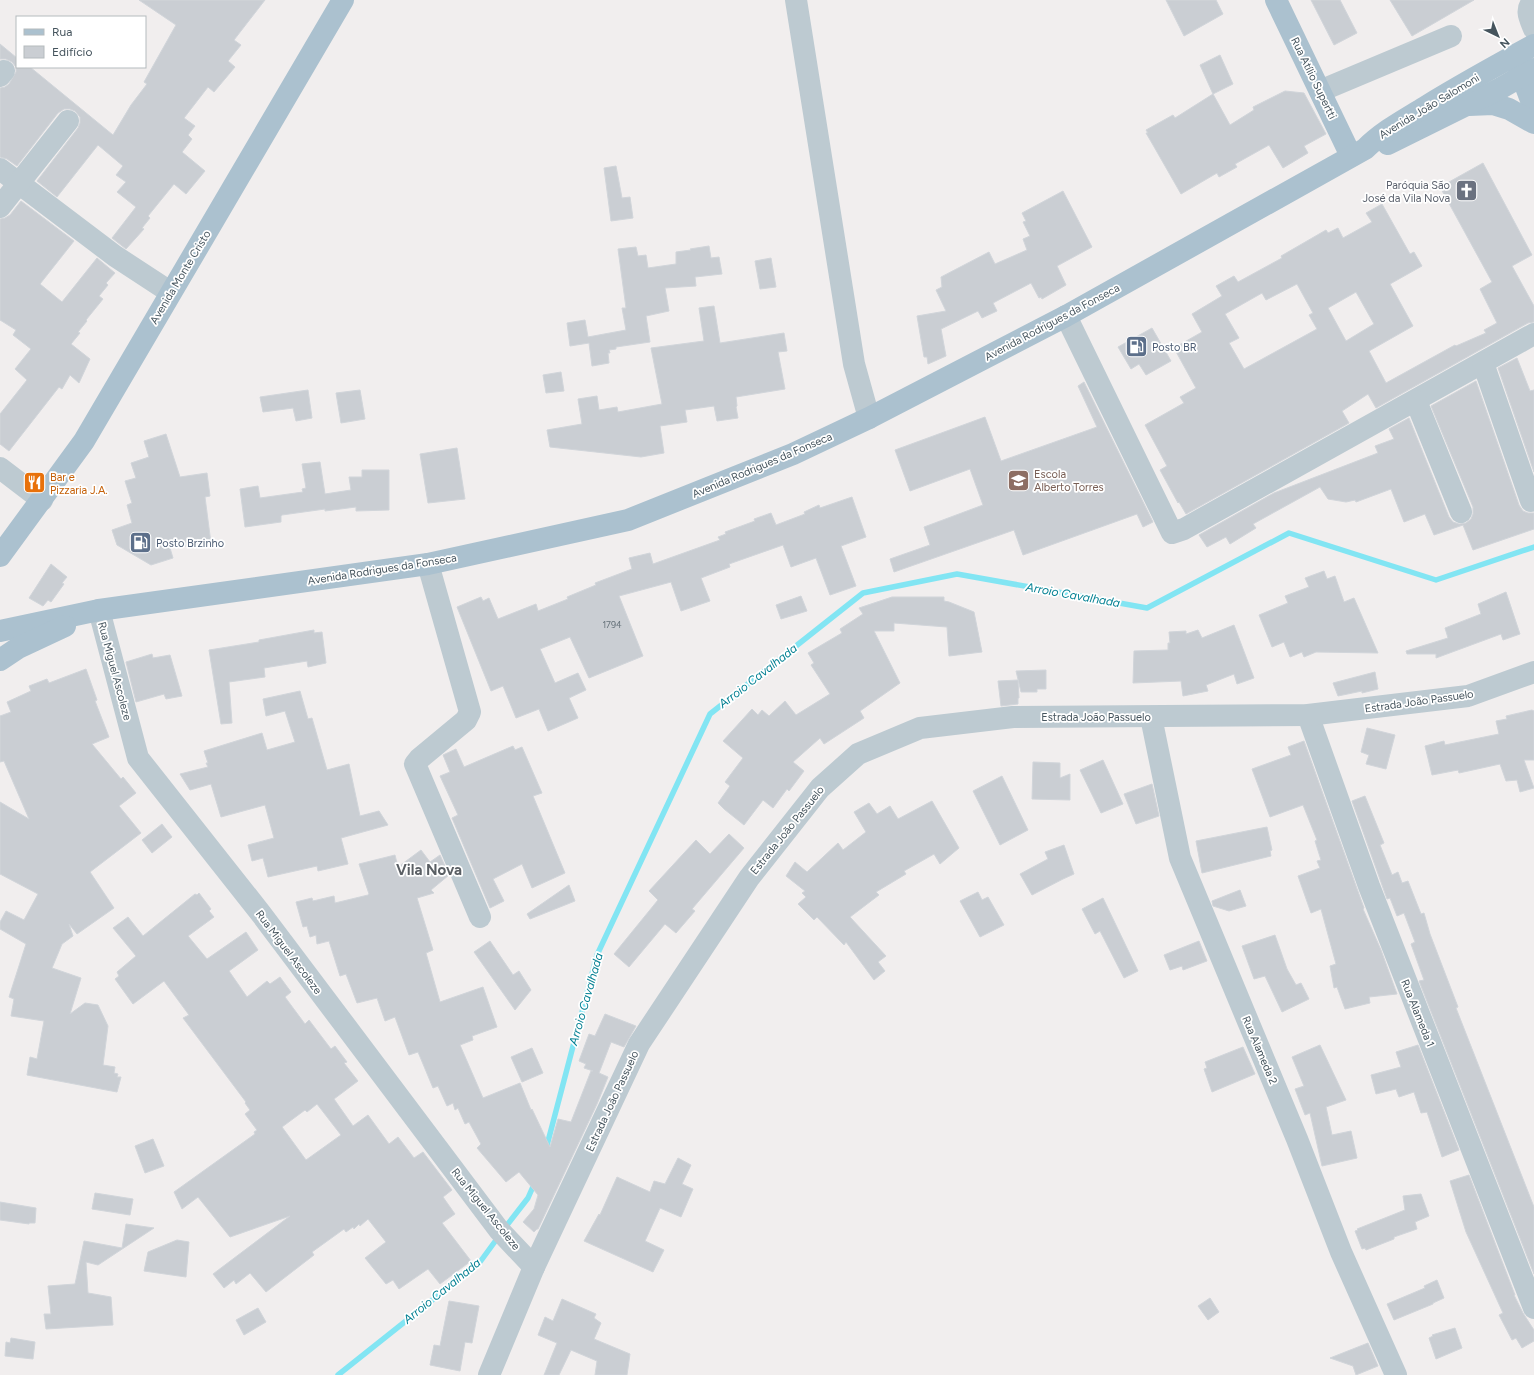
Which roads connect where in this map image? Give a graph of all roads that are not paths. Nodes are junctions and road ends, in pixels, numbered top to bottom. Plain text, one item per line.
1 (343, 0) edge
2 (796, 0) edge
3 (1276, 0) edge
4 (1534, 1) edge
5 (1534, 29) edge
6 (1451, 36) dead end
7 (1534, 45) edge
8 (1514, 56) junction
9 (1528, 72) edge
10 (1494, 80) junction
11 (1320, 91) junction
12 (1466, 105) junction
13 (1534, 108) edge
14 (68, 121) dead end
15 (1534, 122) edge
16 (1358, 153) junction
17 (0, 169) edge
18 (18, 184) junction
19 (0, 207) edge
20 (170, 292) junction
21 (1066, 316) junction
22 (1534, 334) edge
23 (1483, 363) junction
24 (1416, 401) junction
25 (869, 418) junction
26 (0, 468) edge
27 (42, 500) junction
28 (1531, 501) dead end
29 (1461, 512) dead end
30 (2, 552) edge
31 (428, 564) junction
32 (98, 610) junction
33 (0, 631) edge
34 (0, 660) edge
35 (1534, 672) edge
36 (1308, 715) junction
37 (1151, 717) junction
38 (480, 917) dead end
39 (534, 1268) junction
40 (1534, 1308) edge
41 (489, 1375) edge
42 (1396, 1375) edge

1 - 20 main road, Avenida Monte Cristo
2 - 25 street
3 - 11 main road, Rua Atílio Supertti
4 - 5 street
6 - 11 street
7 - 8 main road, Avenida João Salomoni
8 - 9 main road
8 - 10 main road, Avenida João Salomoni
9 - 10 main road, Avenida João Salomoni
9 - 13 main road
10 - 12 main road, Avenida João Salomoni
10 - 15 main road
10 - 16 main road, Avenida João Salomoni
11 - 16 main road, Rua Atílio Supertti
12 - 15 main road
12 - 16 main road, Avenida João Salomoni
14 - 18 street
16 - 21 main road, Avenida Rodrigues da Fonseca
17 - 18 street
18 - 19 street
18 - 20 street
20 - 27 main road, Avenida Monte Cristo
21 - 24 street
21 - 25 main road, Avenida Rodrigues da Fonseca
22 - 23 street
23 - 24 street
23 - 28 street
24 - 29 street
25 - 31 main road, Avenida Rodrigues da Fonseca
26 - 27 street
27 - 30 main road, Avenida Monte Cristo
31 - 32 main road, Avenida Rodrigues da Fonseca
31 - 38 street
32 - 33 main road, Avenida Rodrigues da Fonseca
32 - 34 main road, Avenida Rodrigues da Fonseca
32 - 39 street, Rua Miguel Ascoleze
35 - 36 street, Estrada João Passuelo
36 - 37 street, Estrada João Passuelo
36 - 40 street, Rua Alameda 1
37 - 39 street, Estrada João Passuelo
37 - 42 street, Rua Alameda 2
39 - 41 street, Estrada João Passuelo

